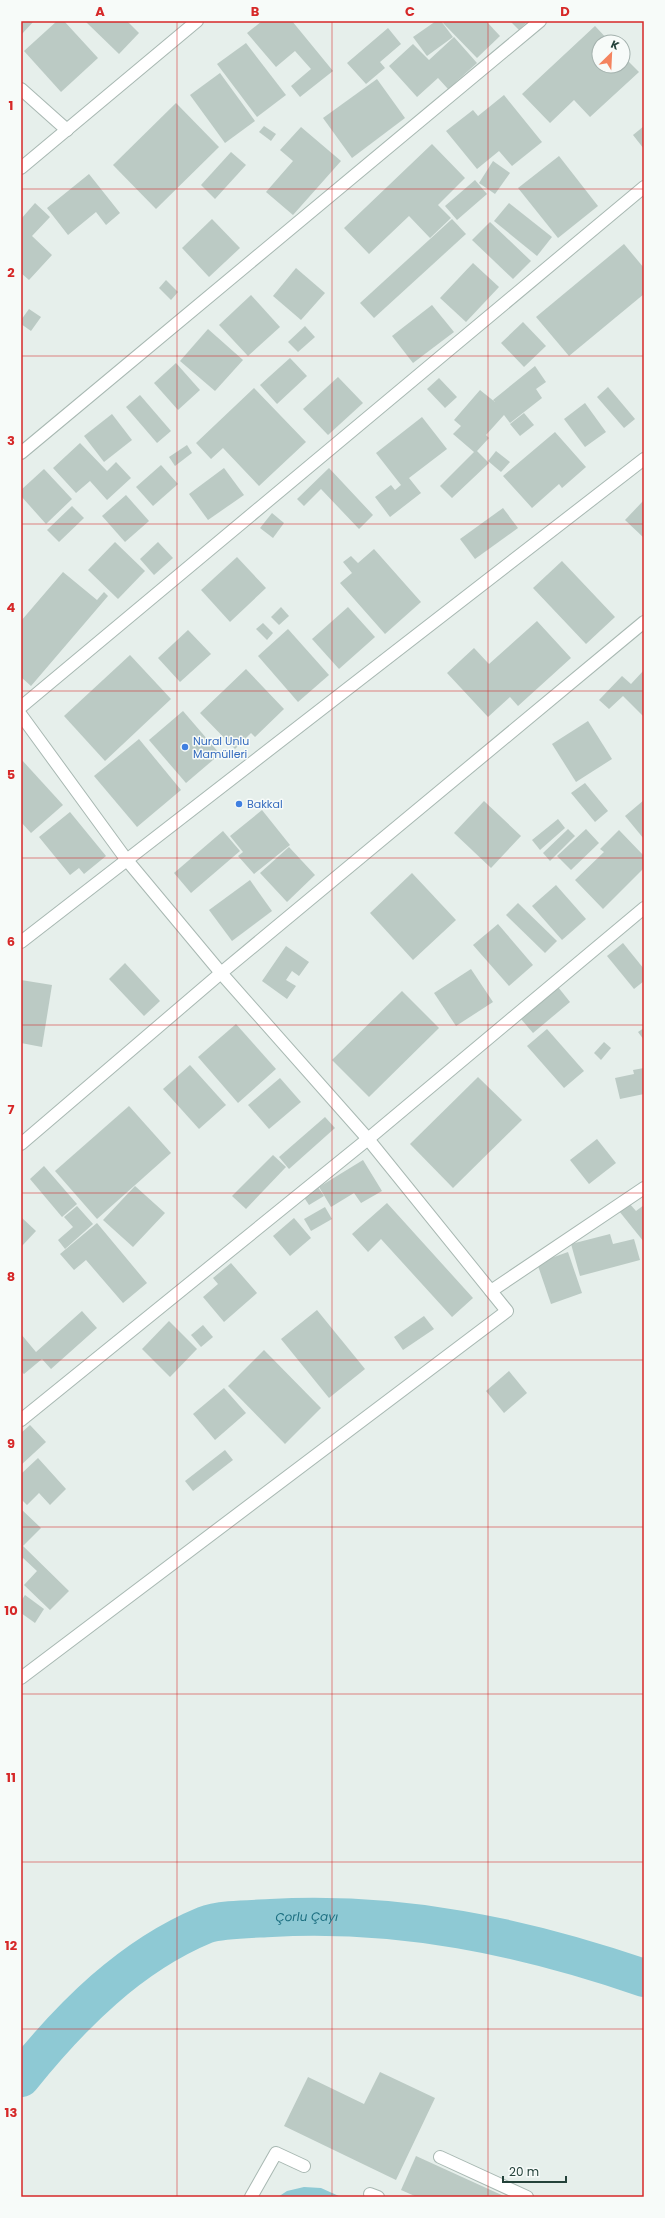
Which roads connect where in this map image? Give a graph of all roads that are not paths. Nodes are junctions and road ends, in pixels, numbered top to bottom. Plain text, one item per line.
1 (197, 21) edge
2 (540, 21) edge
3 (21, 89) edge
4 (67, 130) junction
5 (21, 168) edge
6 (644, 187) edge
7 (21, 453) edge
8 (644, 459) edge
9 (644, 622) edge
10 (21, 707) edge
11 (21, 715) edge
12 (126, 859) junction
13 (644, 908) edge
14 (21, 942) edge
15 (222, 973) junction
16 (368, 1139) junction
17 (21, 1144) edge
18 (644, 1188) edge
19 (491, 1291) junction
20 (21, 1420) edge
21 (21, 1678) edge
22 (440, 2157) dead end
23 (304, 2166) dead end
24 (251, 2197) edge
25 (527, 2197) edge

1 - 4 street
2 - 7 street
3 - 4 street
4 - 5 street
6 - 10 street
8 - 12 street
9 - 15 street
11 - 12 street
12 - 14 street
12 - 15 street
13 - 16 street
15 - 16 street
15 - 17 street
16 - 19 street
16 - 20 street
18 - 19 street
19 - 21 street
22 - 25 street
23 - 24 street

